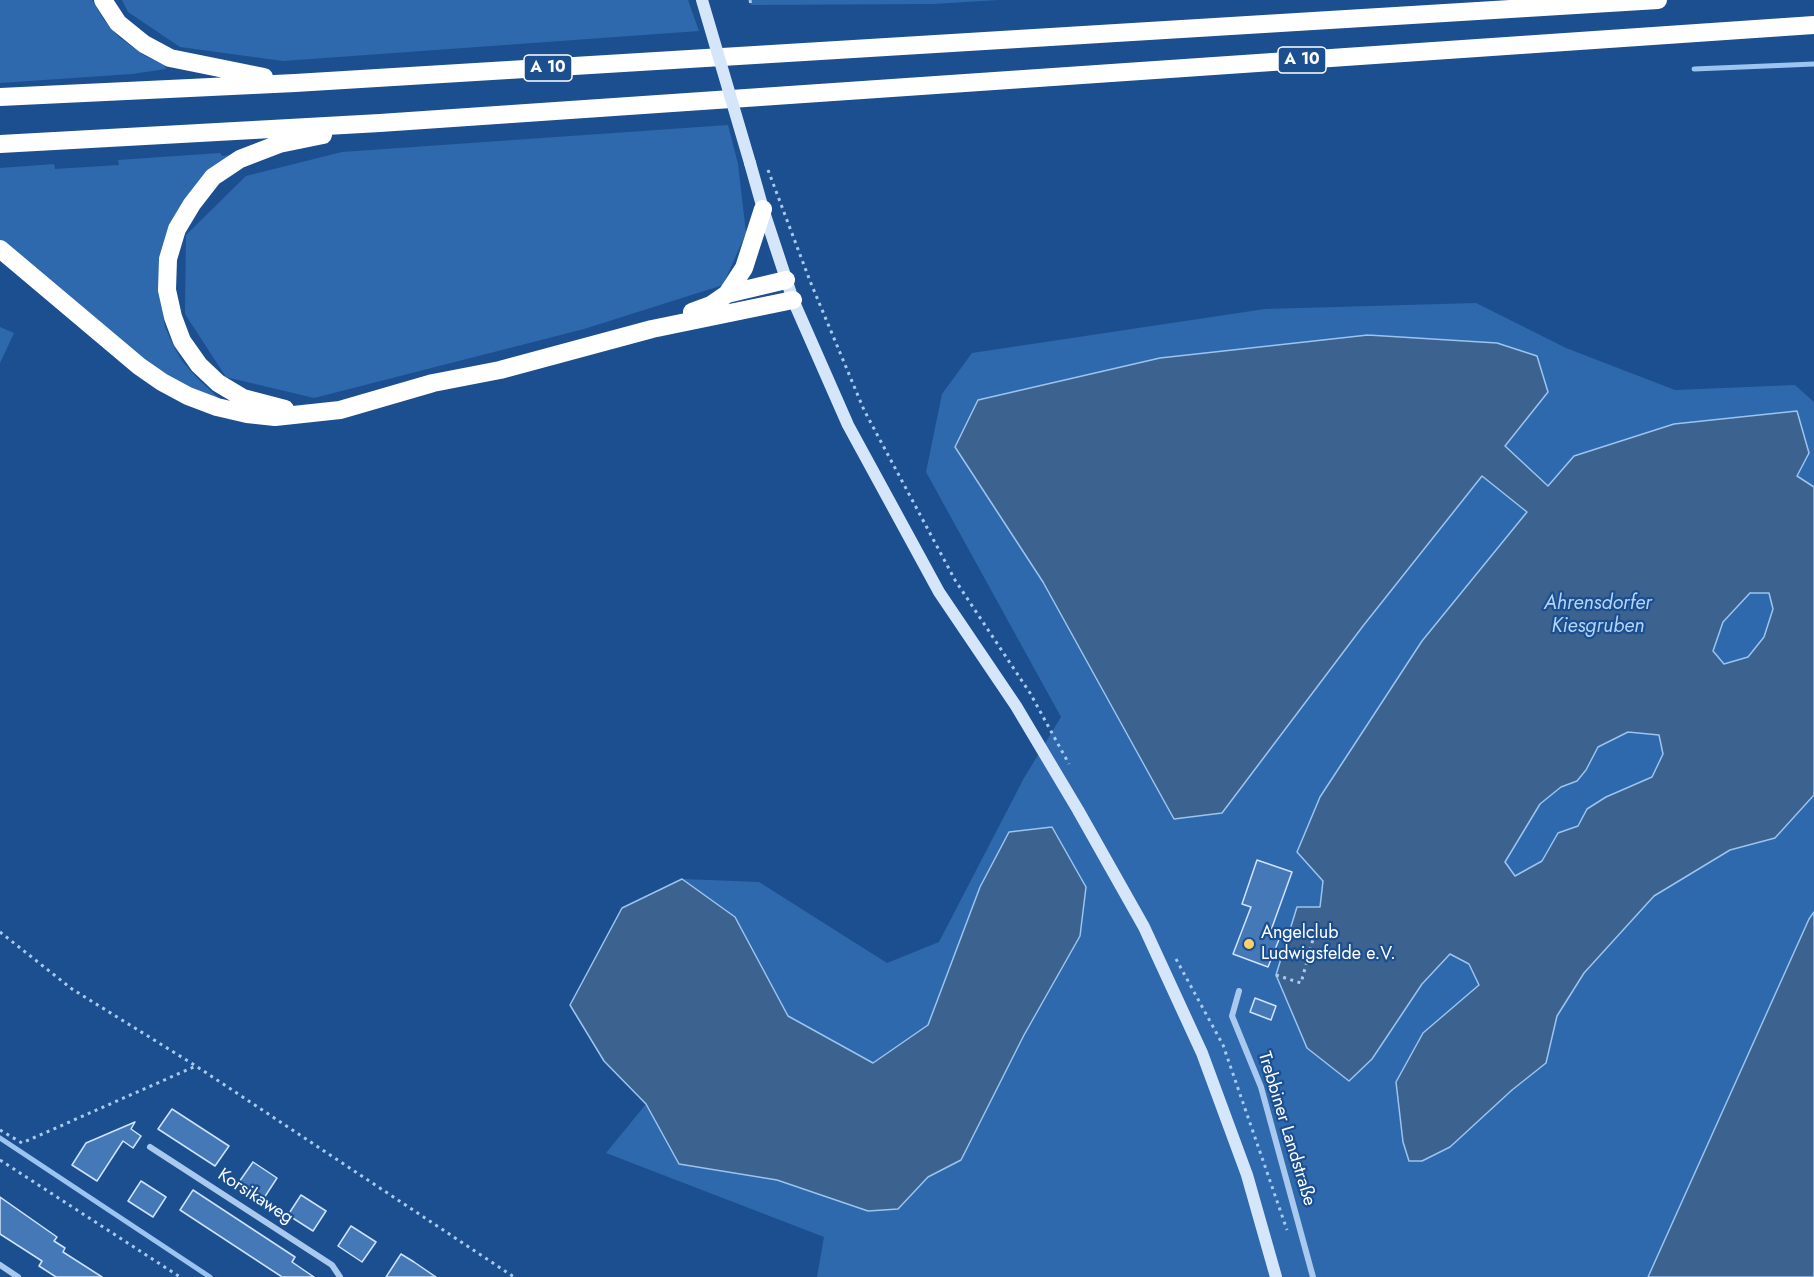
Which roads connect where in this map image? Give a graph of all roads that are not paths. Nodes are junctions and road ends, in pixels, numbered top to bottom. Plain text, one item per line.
1 (104, 0) edge
2 (702, 0) edge
3 (1658, 0) edge
4 (1814, 26) edge
5 (295, 83) junction
6 (0, 97) edge
7 (380, 123) junction
8 (0, 144) edge
9 (763, 209) junction
10 (0, 249) edge
11 (786, 280) junction
12 (727, 294) junction
13 (792, 300) junction
14 (652, 329) junction
15 (307, 414) junction
16 (1239, 991) dead end
17 (150, 1147) dead end
18 (0, 1265) edge
19 (18, 1277) edge
20 (340, 1277) edge
21 (1276, 1277) edge
22 (1313, 1277) edge

1 - 5 highway
2 - 9 main road, bridge
3 - 5 highway, A 10
4 - 7 highway, A 10
5 - 6 highway, A 10
7 - 8 highway, A 10
7 - 15 highway
9 - 11 main road
9 - 12 highway
10 - 15 highway
11 - 12 highway
11 - 13 main road
12 - 14 highway
13 - 14 highway
13 - 21 main road
14 - 15 highway
16 - 22 street, Trebbiner Landstraße
17 - 20 street, Korsikaweg
18 - 19 street

